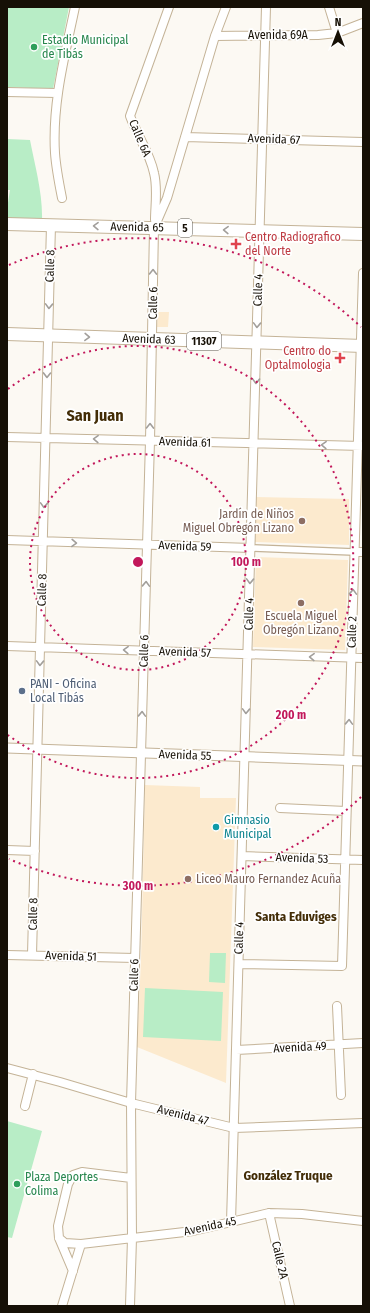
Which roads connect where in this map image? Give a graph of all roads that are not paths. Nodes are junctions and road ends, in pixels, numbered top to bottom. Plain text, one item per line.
1 (76, 7) edge
2 (169, 7) edge
3 (226, 7) edge
4 (266, 7) edge
5 (329, 7) edge
6 (363, 24) edge
7 (337, 32) junction
8 (266, 35) junction
9 (215, 36) junction
10 (7, 92) edge
11 (57, 93) junction
12 (186, 137) junction
13 (263, 139) junction
14 (363, 142) edge
15 (156, 197) junction
16 (62, 198) dead end
17 (167, 198) junction
18 (7, 224) edge
19 (52, 225) junction
20 (154, 228) junction
21 (260, 230) junction
22 (363, 234) edge
23 (363, 273) edge
24 (7, 334) edge
25 (48, 336) junction
26 (152, 339) junction
27 (257, 342) junction
28 (362, 346) edge
29 (7, 437) edge
30 (46, 438) junction
31 (150, 441) junction
32 (254, 444) junction
33 (360, 446) edge
34 (7, 540) edge
35 (43, 542) junction
36 (147, 545) junction
37 (251, 548) junction
38 (354, 552) junction
39 (363, 552) edge
40 (7, 646) edge
41 (40, 648) junction
42 (144, 651) junction
43 (248, 655) junction
44 (351, 658) junction
45 (363, 658) edge
46 (7, 748) edge
47 (38, 749) junction
48 (141, 753) junction
49 (245, 757) junction
50 (348, 760) junction
51 (363, 761) edge
52 (280, 808) dead end
53 (346, 811) junction
54 (7, 850) edge
55 (35, 851) junction
56 (242, 856) junction
57 (345, 859) junction
58 (363, 860) edge
59 (7, 954) edge
60 (32, 955) junction
61 (135, 958) junction
62 (239, 964) junction
63 (337, 1006) dead end
64 (363, 1043) edge
65 (339, 1044) junction
66 (236, 1050) junction
67 (7, 1068) edge
68 (33, 1074) junction
69 (341, 1095) dead end
70 (131, 1103) junction
71 (25, 1106) dead end
72 (363, 1123) edge
73 (234, 1128) junction
74 (131, 1178) junction
75 (269, 1213) junction
76 (363, 1221) edge
77 (231, 1222) junction
78 (59, 1238) junction
79 (132, 1238) junction
80 (81, 1244) junction
81 (73, 1271) junction
82 (62, 1306) edge
83 (130, 1306) edge
84 (290, 1306) edge

1 - 11 street
2 - 15 street, Calle 6A
3 - 9 street, Calle 6
4 - 8 street, Calle 4
5 - 7 street
6 - 7 street, Avenida 69A
7 - 8 street, Avenida 69A
8 - 9 street, Avenida 69A
8 - 13 street, Calle 4
9 - 12 street, Calle 6
10 - 11 street
11 - 16 street
12 - 13 street, Avenida 67
12 - 17 street, Calle 6
13 - 14 street, Avenida 67
13 - 21 street, Calle 4
15 - 17 street
15 - 20 street, Calle 6A
17 - 20 street, Calle 6
18 - 19 main road, Avenida 65 / 5
20 -> 19 main road, Avenida 65 / 5
19 -> 25 street, Calle 8
21 -> 20 main road, Avenida 65 / 5
26 -> 20 street, Calle 6
21 - 22 main road, Avenida 65 / 5
21 -> 27 street, Calle 4
23 - 28 street, Calle 2
24 - 25 main road, Avenida 63 / 11307
25 -> 26 main road, Avenida 63 / 11307
25 -> 30 street, Calle 8
26 - 27 main road, Avenida 63 / 11307
31 -> 26 street, Calle 6
27 - 28 main road, Avenida 63 / 11307
27 -> 32 street, Calle 4
28 - 33 street, Calle 2
29 - 30 street, Avenida 61
31 -> 30 street, Avenida 61
30 -> 35 street, Calle 8
31 - 32 street, Avenida 61
31 - 36 street, Calle 6
33 -> 32 street, Avenida 61
32 - 37 street, Calle 4
33 - 38 street, Calle 2
34 - 35 street, Avenida 59
35 -> 36 street, Avenida 59
35 - 41 street, Calle 8
36 - 37 street, Avenida 59
42 -> 36 street, Calle 6
37 - 38 street, Avenida 59
37 -> 43 street, Calle 4
38 - 39 street, Avenida 59
44 -> 38 street, Calle 2
40 - 41 street, Avenida 57
42 -> 41 street, Avenida 57
41 -> 47 street, Calle 8
42 - 43 street, Avenida 57
48 -> 42 street, Calle 6
44 -> 43 street, Avenida 57
43 -> 49 street, Calle 4
44 - 45 street, Avenida 57
50 -> 44 street, Calle 2
46 - 47 street, Avenida 55
47 - 48 street, Avenida 55
47 - 55 street, Calle 8
48 - 49 street, Avenida 55
48 - 61 street, Calle 6
49 - 50 street, Avenida 55
49 - 56 street, Calle 4
50 - 51 street, Avenida 55
50 - 53 street, Calle 2
52 - 53 street
53 - 57 street, Calle 2
54 - 55 street
55 - 60 street, Calle 8
56 - 57 street, Avenida 53
56 - 62 street, Calle 4
57 - 58 street, Avenida 53
57 - 62 street, Calle 2
59 - 60 street, Avenida 51
60 - 61 street, Avenida 51
61 - 70 street, Calle 6
62 - 66 street, Calle 4
63 - 65 street
64 - 65 street, Avenida 49
65 - 66 street, Avenida 49
65 - 69 street
66 - 73 street, Calle 4
67 - 68 street, Avenida 47
68 - 70 street, Avenida 47
68 - 71 street
70 - 73 street, Avenida 47
70 - 74 street, Calle 6
72 - 73 street, Avenida 47
73 - 77 street, Calle 4
74 - 78 street
74 - 79 street, Calle 6
75 - 76 street, Avenida 45
75 - 77 street, Avenida 45
75 - 84 street, Calle 2A
77 - 79 street, Avenida 45
78 - 80 street, Avenida 45
78 - 81 street
79 - 80 street, Avenida 45
79 - 83 street, Calle 6
80 - 81 street
81 - 82 street

